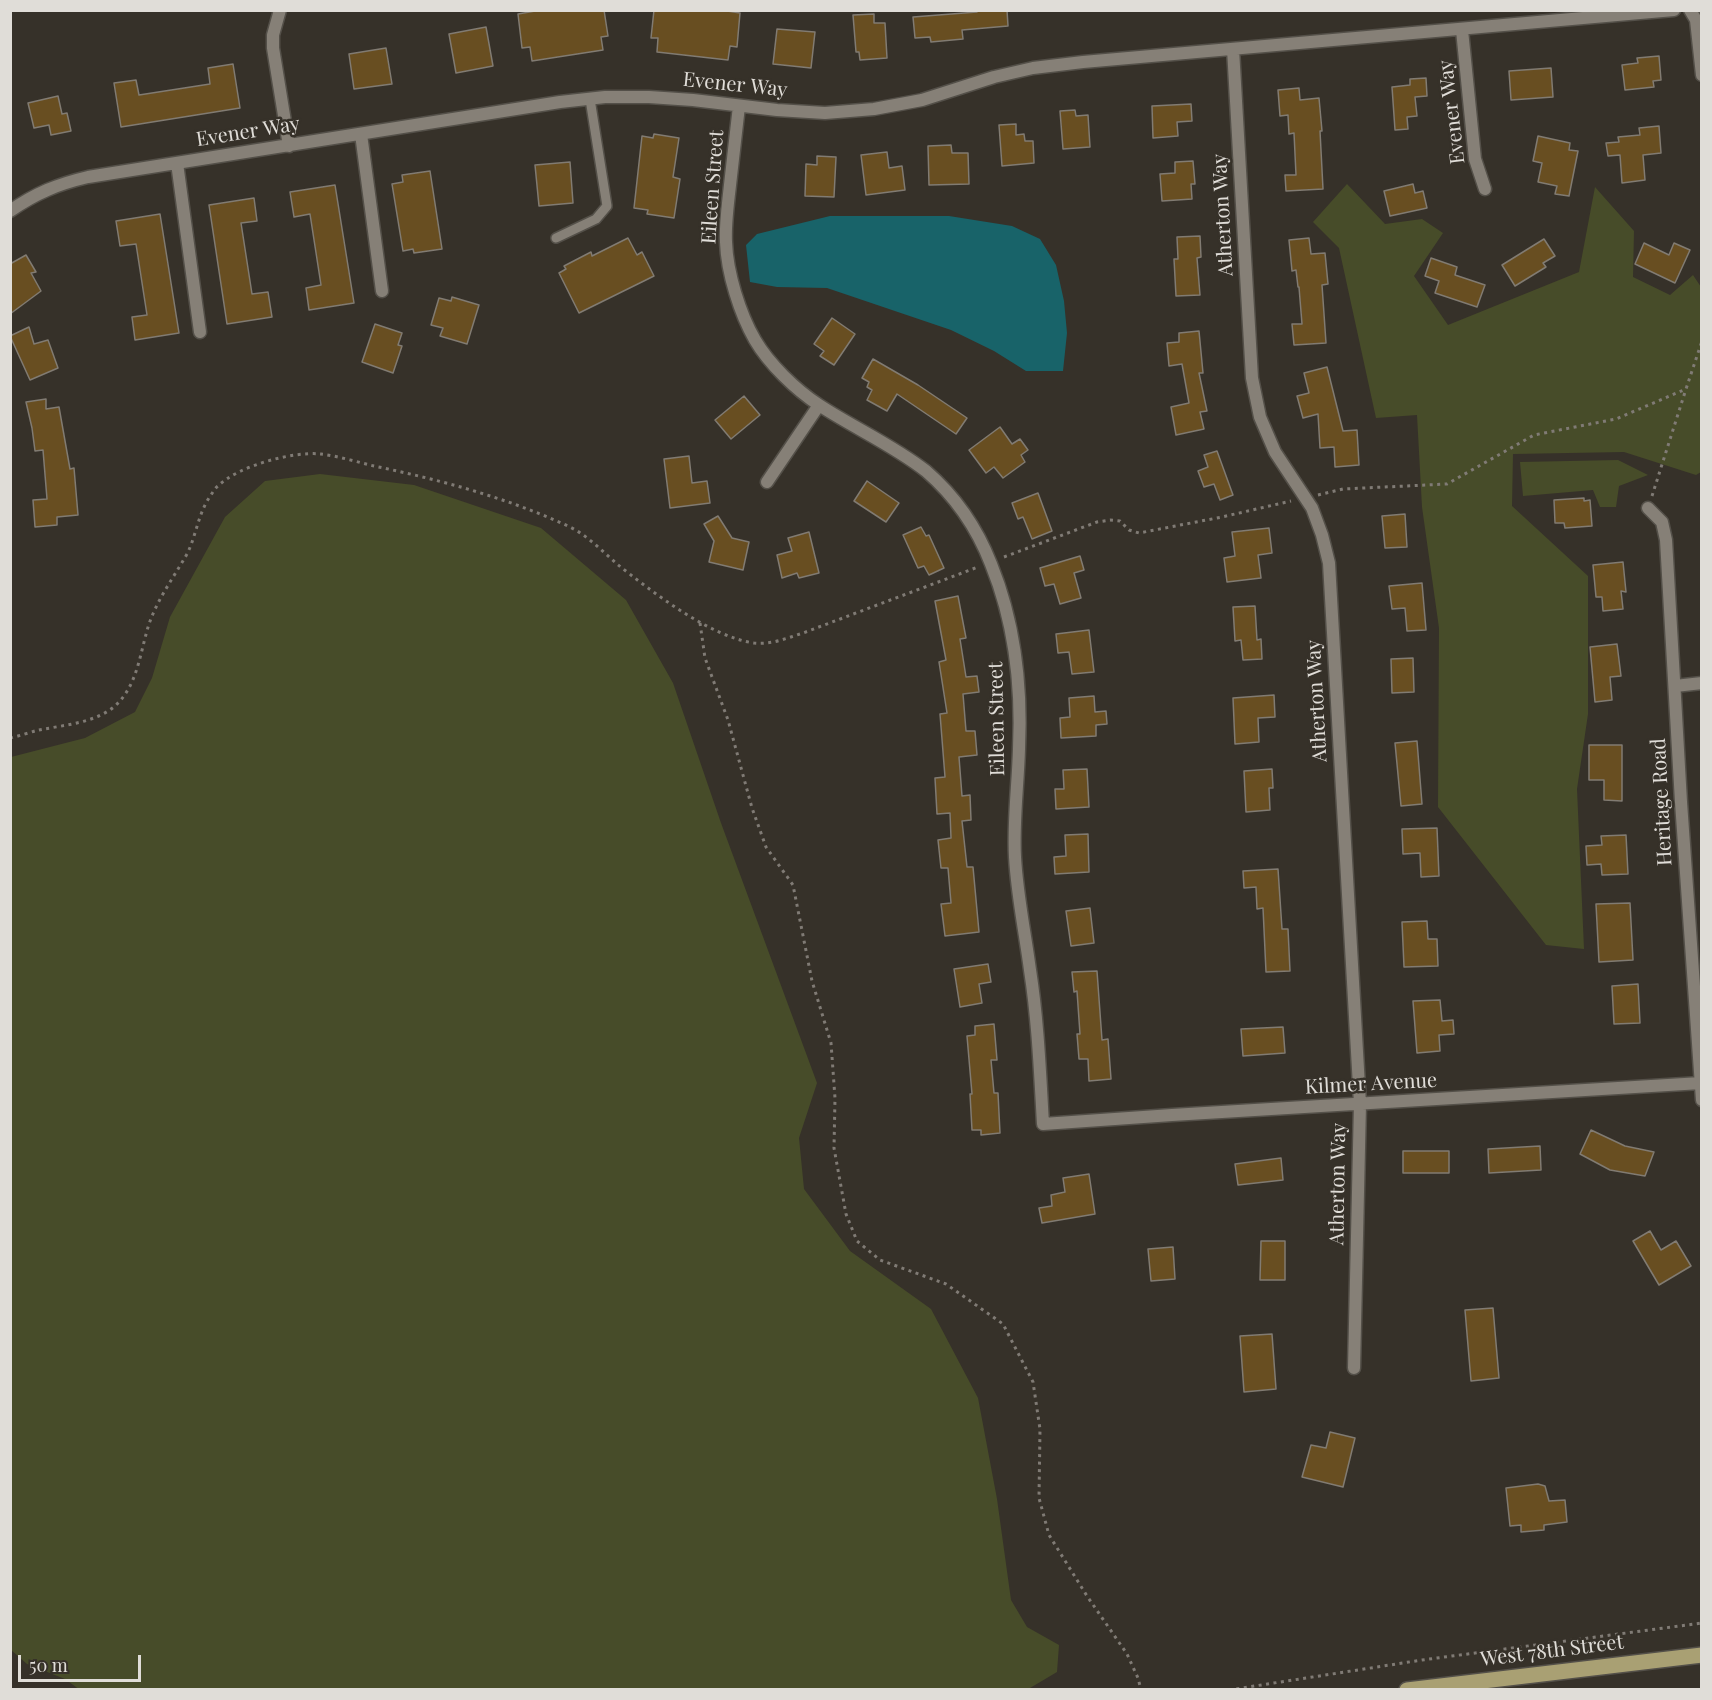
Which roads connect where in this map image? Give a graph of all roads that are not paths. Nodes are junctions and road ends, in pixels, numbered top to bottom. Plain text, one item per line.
1 (280, 10) edge
2 (1674, 10) edge
3 (1690, 10) edge
4 (1462, 30) junction
5 (1233, 49) junction
6 (1701, 75) edge
7 (590, 99) junction
8 (739, 106) junction
9 (361, 134) junction
10 (289, 146) junction
11 (177, 163) junction
12 (1485, 189) dead end
13 (10, 211) edge
14 (556, 238) dead end
15 (382, 291) dead end
16 (200, 332) dead end
17 (819, 405) junction
18 (767, 482) dead end
19 (1648, 508) road end
20 (1701, 683) edge
21 (1674, 686) junction
22 (1701, 1083) edge
23 (1701, 1100) edge
24 (1359, 1104) junction
25 (1043, 1124) joint
26 (1354, 1368) dead end
27 (1701, 1654) edge
28 (1407, 1689) edge

1 - 10 street
2 - 4 street, Evener Way
3 - 6 street
4 - 5 street, Evener Way
4 - 12 street, Evener Way
5 - 8 street, Evener Way
5 - 24 street, Atherton Way
7 - 8 street, Evener Way
7 - 9 street, Evener Way
7 - 14 lane
8 - 17 street, Eileen Street
9 - 10 street, Evener Way
9 - 15 street
10 - 11 street, Evener Way
11 - 13 street, Evener Way
11 - 16 street
17 - 18 street
17 - 25 street, Eileen Street
19 - 21 street, Heritage Road
20 - 21 street
21 - 22 street, Heritage Road
22 - 23 street, Heritage Road
22 - 24 street, Kilmer Avenue
24 - 25 street, Kilmer Avenue
24 - 26 street, Atherton Way
27 - 28 main road, West 78th Street

